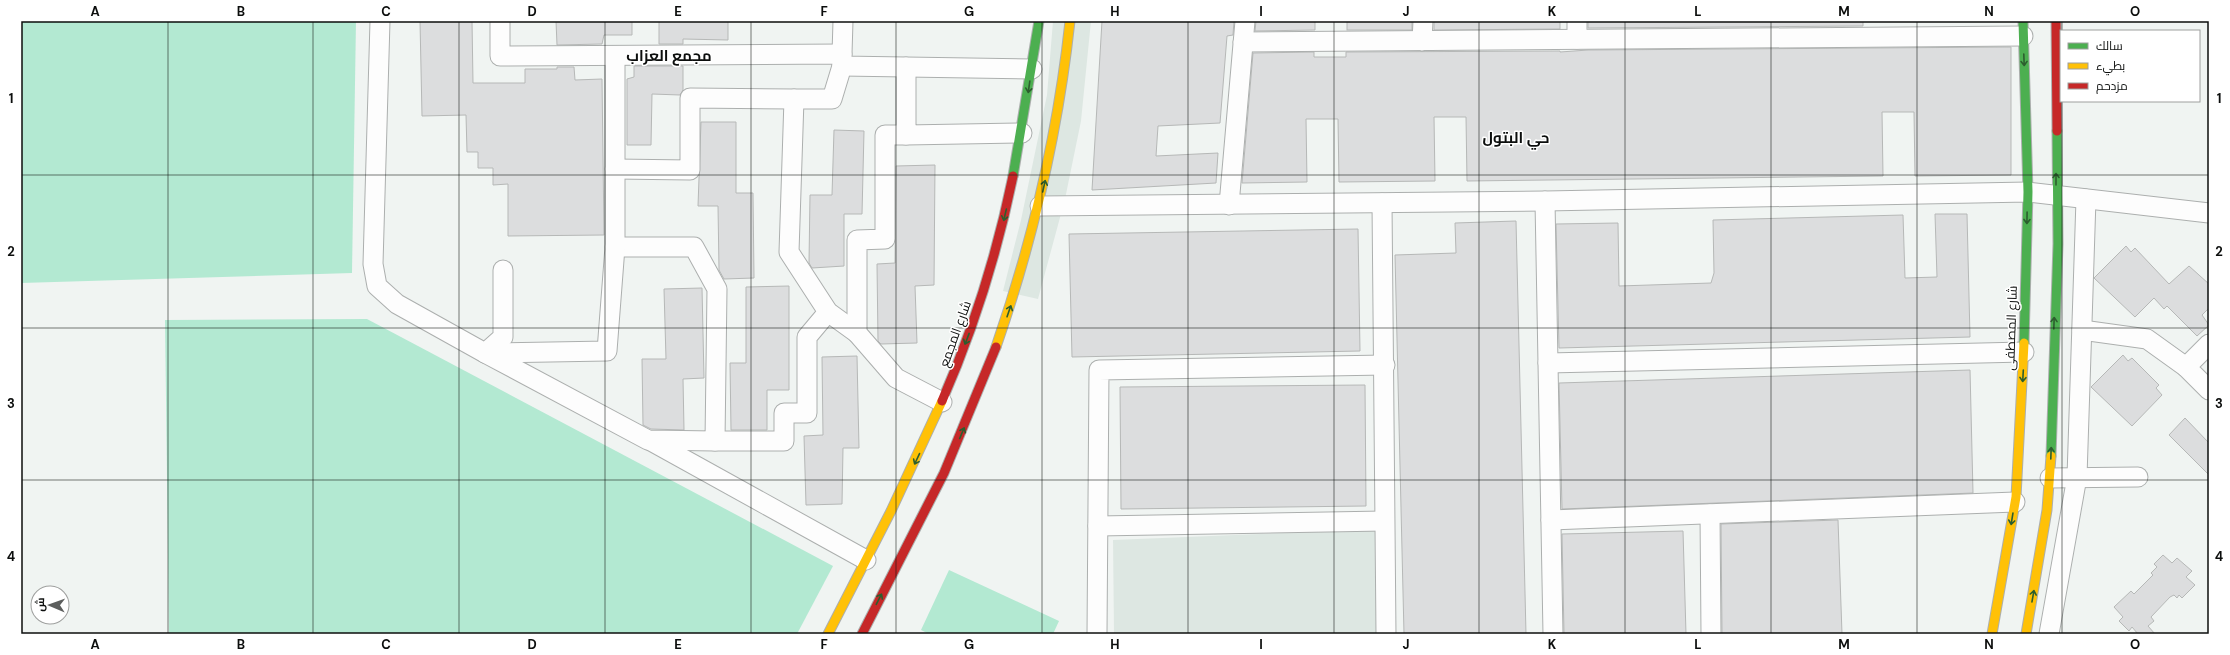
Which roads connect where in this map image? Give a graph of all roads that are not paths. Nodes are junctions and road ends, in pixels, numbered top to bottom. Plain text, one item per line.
1 (380, 21) edge
2 (500, 21) edge
3 (843, 21) edge
4 (1040, 21) edge
5 (1070, 21) edge
6 (1245, 21) edge
7 (1423, 21) edge
8 (2056, 21) edge
9 (2023, 28) edge
10 (1877, 29) edge
11 (1577, 30) edge
12 (1422, 40) junction
13 (1243, 42) junction
14 (615, 56) junction
15 (842, 60) junction
16 (906, 67) junction
17 (1032, 69) junction
18 (794, 99) junction
19 (1022, 133) junction
20 (906, 134) junction
21 (615, 169) junction
22 (2028, 192) junction
23 (2056, 196) junction
24 (2086, 199) junction
25 (1545, 201) junction
26 (1382, 203) junction
27 (1229, 205) junction
28 (1040, 206) junction
29 (2209, 213) edge
30 (615, 247) junction
31 (503, 270) dead end
32 (828, 312) junction
33 (2082, 330) junction
34 (857, 333) junction
35 (2209, 344) edge
36 (2024, 352) junction
37 (485, 353) junction
38 (1548, 363) junction
39 (1384, 365) junction
40 (2186, 367) junction
41 (2209, 390) edge
42 (942, 402) junction
43 (648, 440) junction
44 (715, 441) junction
45 (2077, 477) junction
46 (2138, 477) dead end
47 (2050, 478) junction
48 (2015, 502) junction
49 (1710, 514) junction
50 (1551, 520) junction
51 (1384, 521) junction
52 (1098, 526) junction
53 (866, 560) junction
54 (828, 634) edge
55 (862, 634) edge
56 (1097, 634) edge
57 (1386, 634) edge
58 (1553, 634) edge
59 (1712, 634) edge
60 (1992, 634) edge
61 (2026, 634) edge
62 (2049, 634) edge

1 - 37 street
2 - 14 street
3 - 15 street
4 - 17 street, شارع المجمع
28 -> 5 street
6 - 13 street
7 - 12 street
23 -> 8 street
9 - 10 street
9 -> 22 street, شارع المصطفى
10 - 11 street
11 - 12 street
12 - 13 street
13 - 27 street
14 - 15 street
14 - 21 street
15 - 16 street
15 - 18 street
16 - 17 street
16 - 20 street
17 -> 19 street, شارع المجمع
18 - 21 street
18 - 32 street
19 - 20 street
19 -> 42 street, شارع المجمع
20 - 34 street
21 - 30 street
22 - 23 street
22 - 25 street
22 -> 36 street, شارع المصطفى
23 - 24 street
47 -> 23 street
24 - 29 street
24 - 33 street
25 - 26 street
25 - 38 street
26 - 27 street
26 - 39 street
27 - 28 street
55 -> 28 street
30 - 37 street
30 - 44 street
31 - 37 street
32 - 34 street
32 - 44 street
33 - 40 street
33 - 45 street
34 - 42 street
35 - 40 street
36 - 38 street
36 -> 48 street, شارع المصطفى
37 - 43 street
38 - 50 street
39 - 51 street
39 - 52 street
40 - 41 street
42 -> 53 street, شارع المجمع
43 - 44 street
43 - 53 street
45 - 46 street
45 - 47 street
45 - 62 street
61 -> 47 street
48 - 49 street
48 -> 60 street, شارع المصطفى
49 - 50 street
49 - 59 street
50 - 58 street
51 - 52 street
51 - 57 street
52 - 56 street
53 - 54 street, شارع المجمع

